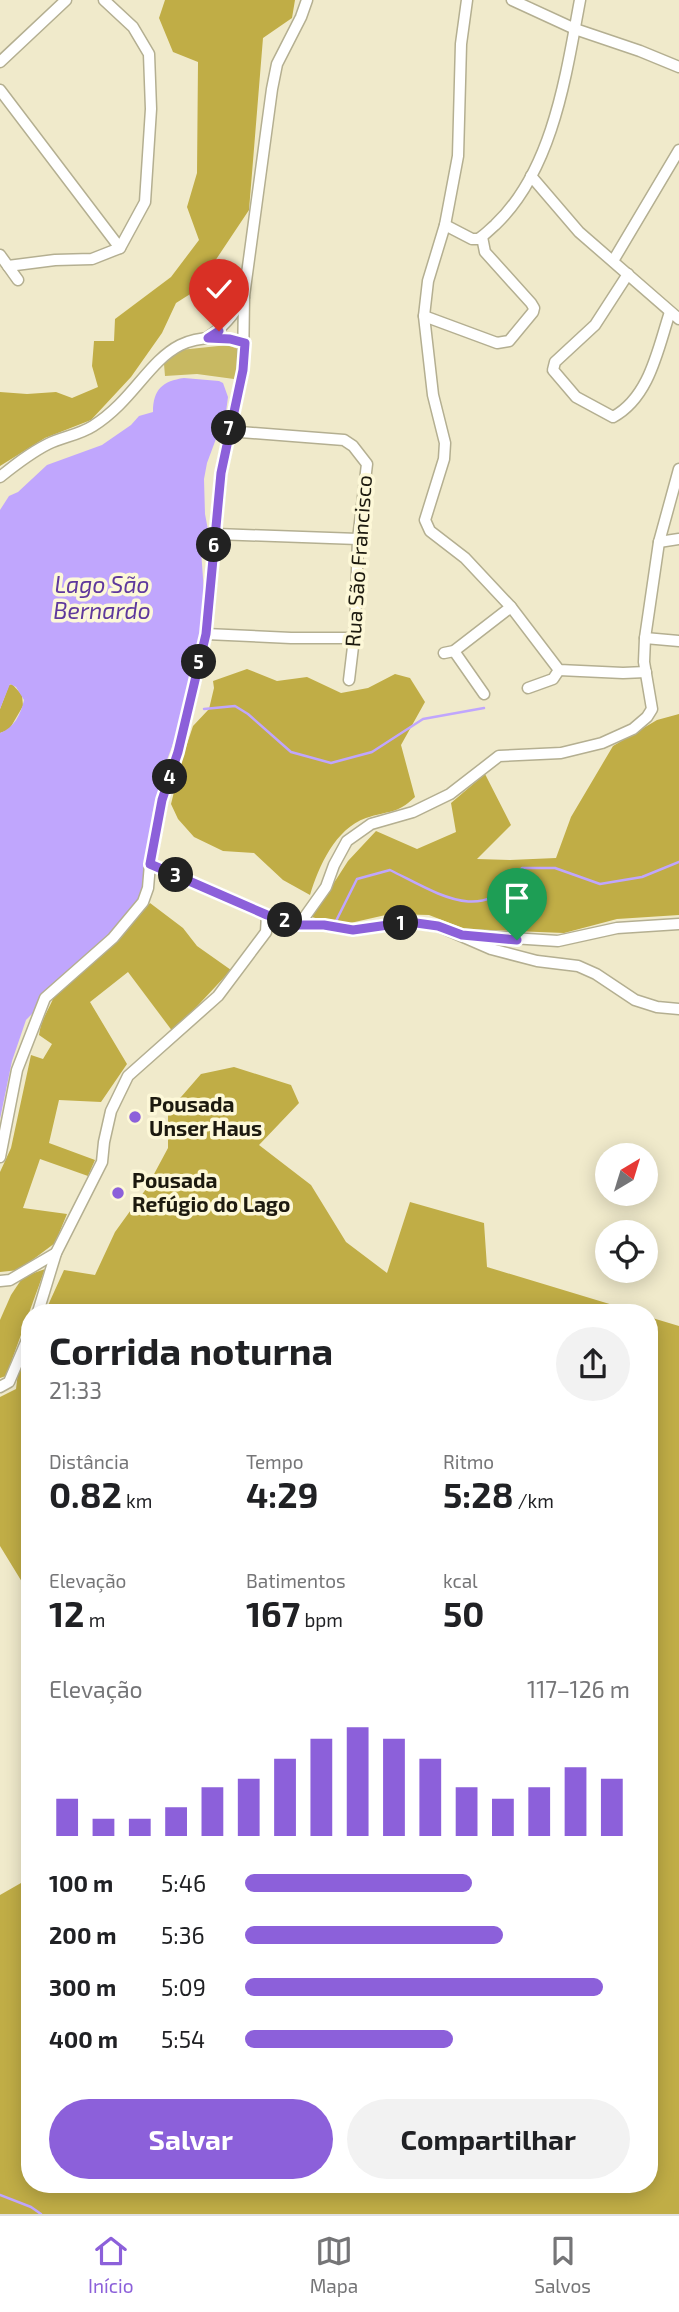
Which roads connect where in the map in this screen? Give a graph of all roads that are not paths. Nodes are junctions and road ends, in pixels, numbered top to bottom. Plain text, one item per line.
1 (66, 0) edge
2 (104, 0) edge
3 (307, 0) edge
4 (467, 0) edge
5 (512, 0) edge
6 (580, 0) edge
7 (575, 29) junction
8 (0, 62) edge
9 (679, 67) edge
10 (0, 90) edge
11 (679, 150) edge
12 (531, 176) junction
13 (445, 225) junction
14 (482, 237) junction
15 (120, 248) junction
16 (0, 255) edge
17 (613, 261) junction
18 (8, 266) junction
19 (628, 274) junction
20 (18, 280) dead end
21 (244, 296) junction
22 (675, 315) edge
23 (424, 316) junction
24 (208, 338) junction
25 (245, 343) junction
26 (228, 431) junction
27 (679, 469) edge
28 (0, 477) edge
29 (216, 534) junction
30 (358, 539) junction
31 (679, 539) edge
32 (659, 542) junction
33 (511, 607) junction
34 (206, 634) junction
35 (354, 638) junction
36 (645, 638) junction
37 (679, 641) edge
38 (559, 670) junction
39 (646, 672) junction
40 (349, 680) dead end
41 (527, 688) dead end
42 (484, 694) dead end
43 (150, 864) junction
44 (267, 915) junction
45 (679, 924) edge
46 (299, 925) junction
47 (462, 935) junction
48 (679, 1009) edge
49 (0, 1157) edge
50 (56, 1253) junction
51 (0, 1281) edge
52 (40, 1304) edge
53 (21, 1354) edge
54 (0, 1387) edge

1 - 8 street
2 - 15 street
3 - 21 street
4 - 13 street
5 - 7 street
6 - 7 street
7 - 9 street
7 - 12 street
10 - 15 street
11 - 17 street
12 - 14 street
12 - 17 street
13 - 14 street
13 - 23 street
14 - 23 street
15 - 18 street
16 - 18 street
17 - 19 street
18 - 20 street
19 - 22 street
19 - 22 street
21 - 24 street
21 - 25 street
23 - 33 street
24 - 25 street
24 - 28 street
25 - 26 street
26 - 29 street
26 - 30 street, Rua São Francisco
27 - 32 street
29 - 30 street
29 - 34 street
30 - 35 street, Rua São Francisco
31 - 32 street
32 - 36 street
33 - 38 street
33 - 42 street
34 - 35 street
34 - 43 street
35 - 40 street, Rua São Francisco
36 - 37 street
36 - 39 street
38 - 39 street
38 - 41 street
39 - 46 street
43 - 44 street
43 - 49 street
44 - 46 street
44 - 50 street
45 - 47 street
46 - 47 street
47 - 48 street
50 - 51 street
50 - 52 street
53 - 54 street

